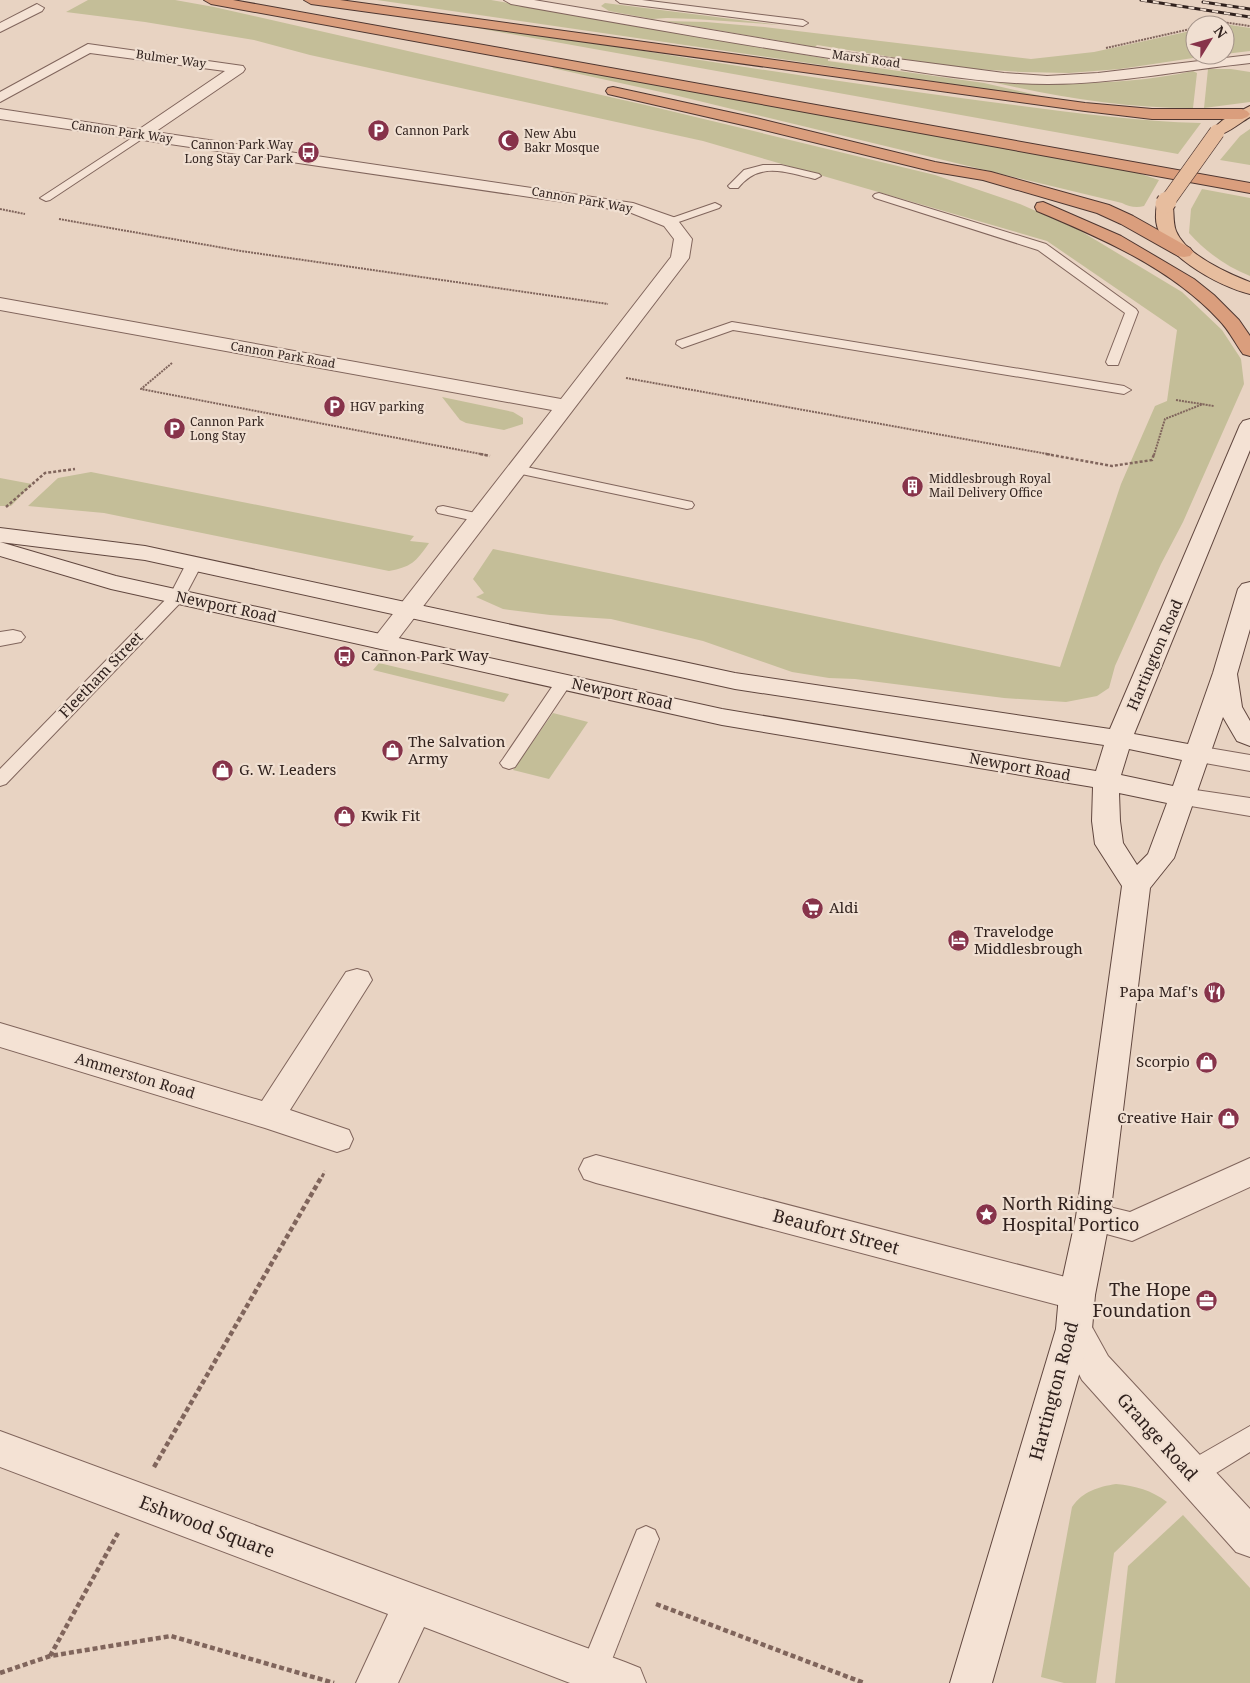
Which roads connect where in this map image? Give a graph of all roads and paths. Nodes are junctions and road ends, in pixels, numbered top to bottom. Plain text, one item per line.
1 (206, 0) edge
2 (211, 0) edge
3 (289, 0) edge
4 (311, 0) edge
5 (512, 0) edge
6 (620, 0) edge
7 (37, 8) dead end
8 (0, 17) edge
9 (15, 20) junction
10 (803, 23) dead end
11 (1235, 24) edge
12 (1250, 26) edge
13 (0, 28) edge
14 (1250, 59) edge
15 (1235, 61) edge
16 (1235, 64) edge
17 (1195, 65) edge
18 (1250, 66) edge
19 (524, 71) dead end
20 (601, 88) dead end
21 (0, 98) edge
22 (1248, 112) edge
23 (0, 114) edge
24 (141, 135) junction
25 (1058, 138) dead end
26 (1183, 161) dead end
27 (1212, 166) dead end
28 (935, 167) junction
29 (815, 176) dead end
30 (734, 186) dead end
31 (1250, 188) edge
32 (879, 196) dead end
33 (46, 198) dead end
34 (715, 206) dead end
35 (0, 209) edge
36 (29, 214) dead end
37 (58, 219) dead end
38 (670, 222) junction
39 (1184, 252) junction
40 (1224, 278) junction
41 (1250, 289) edge
42 (1250, 296) edge
43 (0, 304) edge
44 (641, 309) junction
45 (196, 340) junction
46 (682, 344) dead end
47 (1250, 350) edge
48 (1113, 362) dead end
49 (593, 372) junction
50 (1124, 390) dead end
51 (1176, 400) dead end
52 (1203, 404) junction
53 (566, 406) junction
54 (1214, 406) dead end
55 (1250, 425) edge
56 (520, 466) junction
57 (75, 468) dead end
58 (687, 505) dead end
59 (442, 510) dead end
60 (0, 512) edge
61 (480, 518) junction
62 (0, 535) edge
63 (0, 549) edge
64 (194, 564) junction
65 (1250, 589) edge
66 (177, 597) junction
67 (408, 610) junction
68 (383, 642) junction
69 (1225, 673) junction
70 (564, 682) junction
71 (1250, 738) edge
72 (1119, 739) junction
73 (1197, 754) junction
74 (509, 763) dead end
75 (1250, 764) edge
76 (0, 780) edge
77 (1106, 781) junction
78 (1182, 797) junction
79 (1250, 808) edge
80 (1136, 885) junction
81 (358, 980) dead end
82 (0, 1035) edge
83 (269, 1116) junction
84 (332, 1152) joint
85 (596, 1168) dead end
86 (1250, 1172) edge
87 (1093, 1217) junction
88 (1075, 1312) junction
89 (1250, 1438) edge
90 (0, 1449) edge
91 (1191, 1474) junction
92 (136, 1500) junction
93 (646, 1538) dead end
94 (1250, 1538) edge
95 (625, 1592) junction
96 (413, 1605) junction
97 (50, 1656) junction
98 (0, 1673) edge
99 (610, 1677) edge
100 (334, 1683) edge
101 (377, 1683) edge
102 (864, 1683) edge
103 (972, 1683) edge

1 - 19 highway
2 - 31 highway
3 - 25 highway
4 - 22 highway
5 - 17 street, Marsh Road
6 - 10 lane
7 - 9 street
8 - 9 street
9 - 13 street
11 - 12 path
14 - 15 street, Marsh Road
16 - 18 street, Marsh Road
20 - 28 highway
21 - 24 street, Bulmer Way
22 - 39 main road, bridge
23 - 24 street, Cannon Park Way
24 - 33 lane
24 - 38 street, Cannon Park Way
26 - 27 highway
28 - 39 highway
28 - 47 highway
29 - 30 lane
32 - 48 lane
34 - 38 lane
35 - 36 path
37 - 44 path
38 - 44 street
39 - 40 main road
40 - 41 main road
40 - 42 street
43 - 45 street, Cannon Park Road
44 - 49 street
45 - 53 street, Cannon Park Road
45 - 56 path
46 - 50 lane
49 - 52 path
49 - 53 street
51 - 52 path
52 - 54 path
53 - 56 street
55 - 72 street, Hartington Road
56 - 58 lane
56 - 61 street
57 - 60 path
59 - 61 lane
61 - 67 street
62 - 64 street
63 - 66 street, Newport Road
64 - 66 lane, Fleetham Street
64 - 67 street
65 - 69 street
66 - 68 street, Newport Road
66 - 76 lane, Fleetham Street
67 - 68 street
67 - 72 street
68 - 70 street, Newport Road
69 - 71 street
69 - 73 street
70 - 74 lane
70 - 77 street, Newport Road
72 - 73 street
72 - 77 street, Hartington Road
73 - 75 street
73 - 78 street
77 - 78 street, Newport Road
77 - 80 street, Hartington Road
78 - 79 street, Newport Road
78 - 80 street
80 - 87 street, Hartington Road
81 - 83 street
82 - 83 street, Ammerston Road
83 - 84 street, Ammerston Road
84 - 92 path
85 - 88 street, Beaufort Street
86 - 87 street
87 - 88 street, Hartington Road
88 - 91 street, Grange Road
88 - 103 street, Hartington Road
89 - 91 lane
90 - 92 street, Eshwood Square
91 - 94 street, Grange Road
92 - 96 street, Eshwood Square
92 - 97 path
93 - 95 lane
95 - 99 lane
95 - 102 path
96 - 99 street, Eshwood Square
96 - 101 street
97 - 98 path
97 - 100 path

